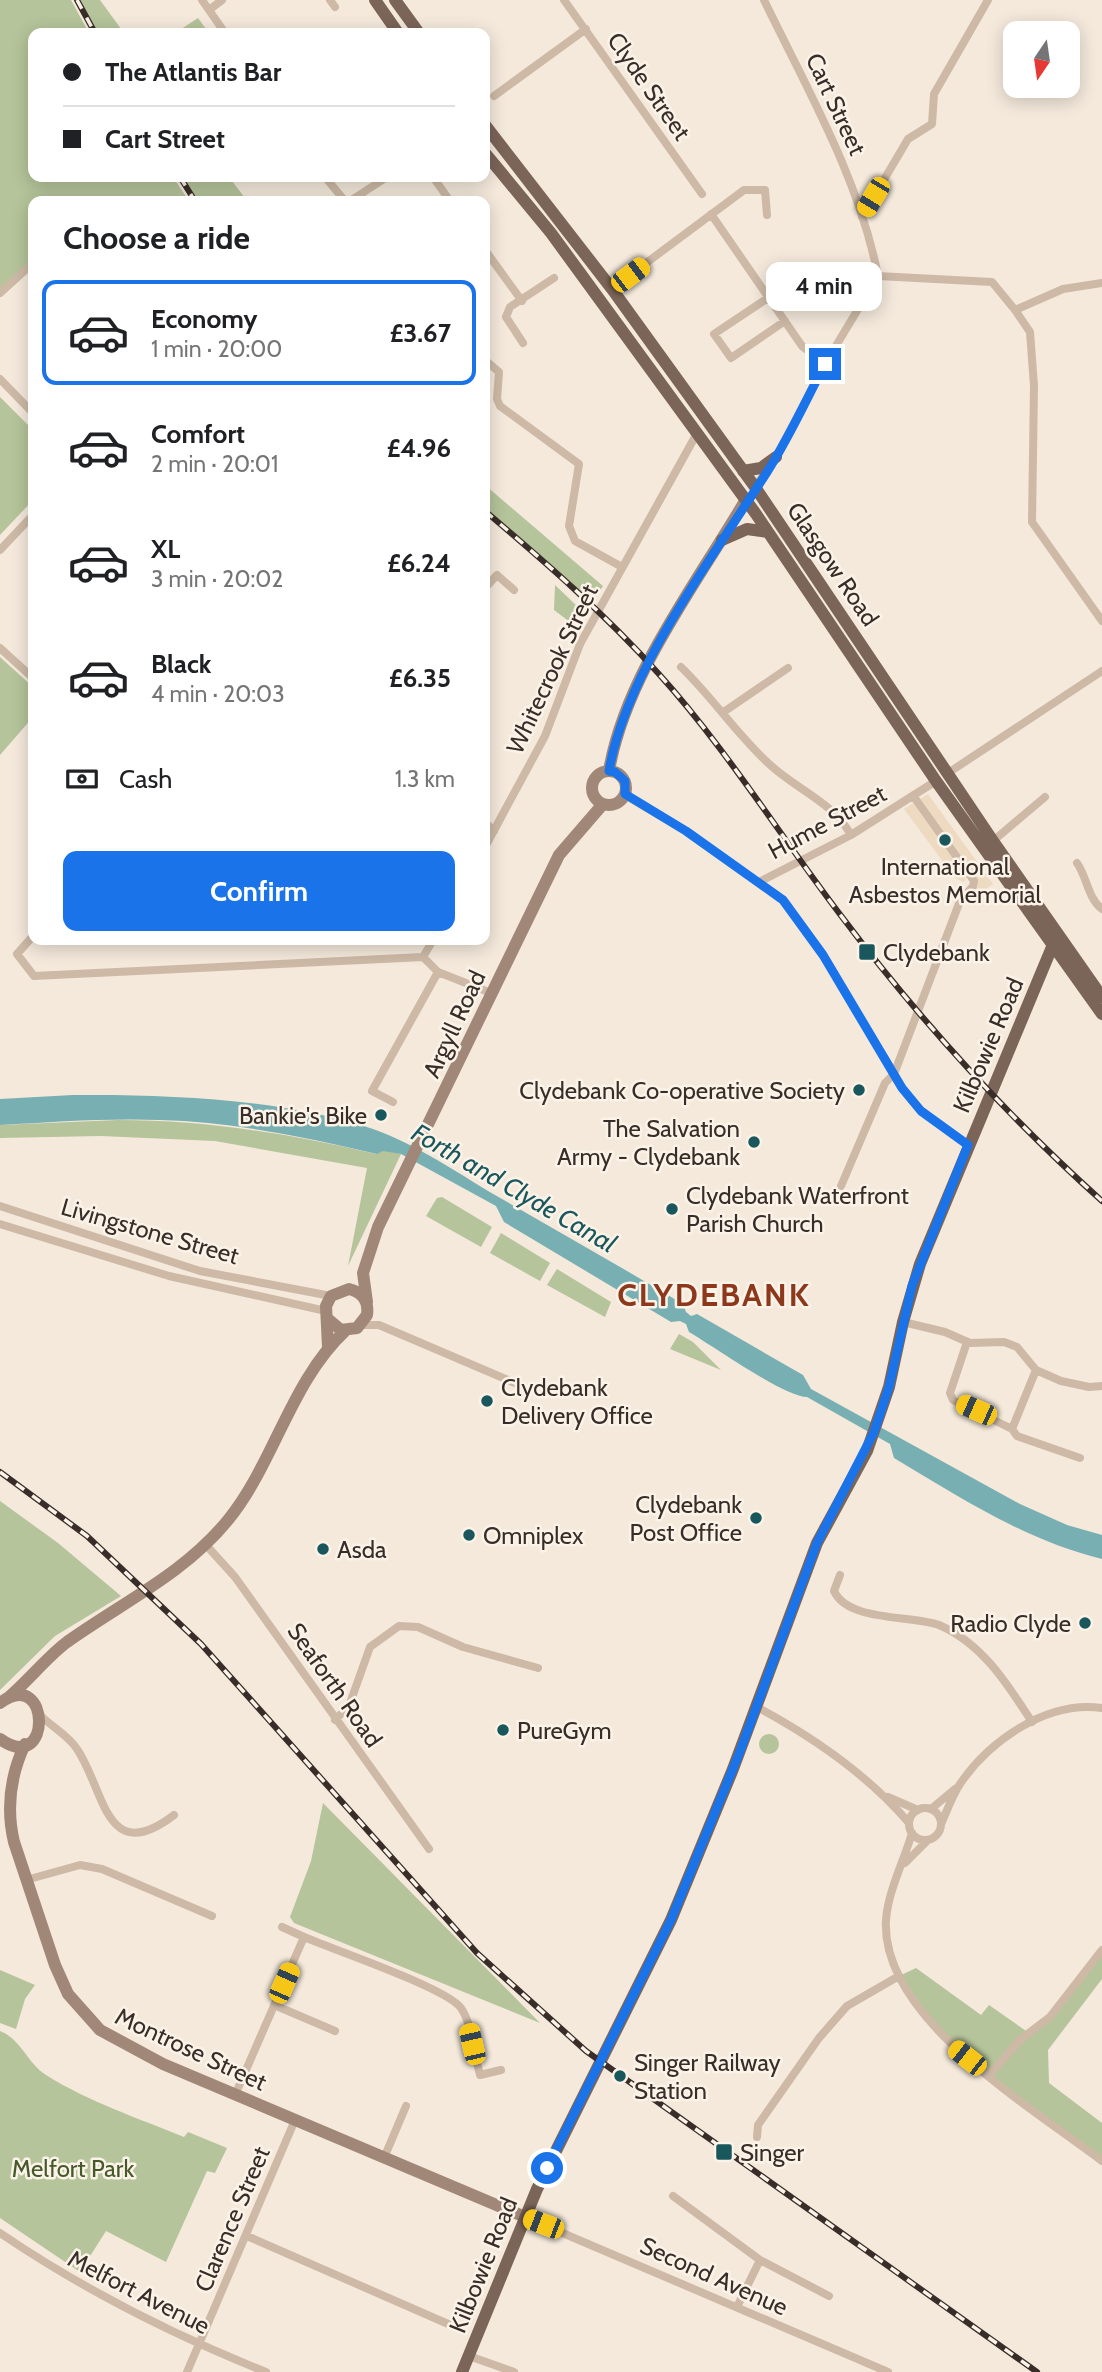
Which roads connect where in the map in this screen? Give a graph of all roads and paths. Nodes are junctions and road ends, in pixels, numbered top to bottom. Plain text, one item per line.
1 (202, 0) edge
2 (222, 0) edge
3 (374, 0) edge
4 (395, 0) edge
5 (564, 0) edge
6 (764, 0) edge
7 (988, 0) edge
8 (209, 10) junction
9 (222, 28) edge
10 (394, 28) edge
11 (415, 28) edge
12 (586, 29) junction
13 (494, 96) dead end
14 (490, 131) edge
15 (490, 159) edge
16 (329, 182) edge
17 (379, 182) edge
18 (702, 194) dead end
19 (341, 196) edge
20 (358, 196) edge
21 (711, 214) junction
22 (767, 215) dead end
23 (862, 217) junction
24 (490, 257) edge
25 (28, 268) edge
26 (630, 275) dead end
27 (878, 276) junction
28 (554, 278) dead end
29 (1102, 283) edge
30 (0, 293) edge
31 (768, 298) junction
32 (522, 301) junction
33 (1015, 310) junction
34 (785, 321) junction
35 (523, 343) dead end
36 (490, 364) edge
37 (825, 364) junction
38 (0, 379) edge
39 (28, 408) edge
40 (696, 435) junction
41 (776, 457) junction
42 (743, 471) junction
43 (755, 487) junction
44 (746, 501) junction
45 (28, 520) edge
46 (768, 532) junction
47 (722, 540) junction
48 (0, 550) edge
49 (622, 567) junction
50 (490, 583) edge
51 (514, 590) dead end
52 (1102, 621) edge
53 (0, 648) edge
54 (681, 667) dead end
55 (788, 668) dead end
56 (1102, 671) edge
57 (28, 673) edge
58 (724, 711) junction
59 (609, 771) junction
60 (948, 773) junction
61 (936, 781) junction
62 (625, 794) junction
63 (914, 797) junction
64 (1045, 797) dead end
65 (603, 804) junction
66 (490, 827) edge
67 (494, 831) junction
68 (851, 835) junction
69 (490, 838) edge
70 (992, 841) junction
71 (1077, 863) dead end
72 (759, 882) junction
73 (1102, 909) edge
74 (1055, 940) junction
75 (28, 942) edge
76 (430, 945) edge
77 (423, 957) junction
78 (438, 972) junction
79 (491, 993) junction
80 (1102, 997) edge
81 (1102, 1014) edge
82 (894, 1074) junction
83 (393, 1102) dead end
84 (968, 1145) junction
85 (841, 1186) dead end
86 (0, 1206) edge
87 (0, 1224) edge
88 (363, 1273) junction
89 (349, 1289) junction
90 (331, 1296) junction
91 (367, 1306) junction
92 (327, 1315) junction
93 (903, 1322) junction
94 (362, 1325) junction
95 (379, 1325) junction
96 (346, 1331) junction
97 (967, 1342) junction
98 (328, 1347) junction
99 (1036, 1370) junction
100 (522, 1386) dead end
101 (1102, 1386) edge
102 (1012, 1429) junction
103 (1080, 1458) dead end
104 (206, 1545) junction
105 (840, 1575) dead end
106 (538, 1668) dead end
107 (32, 1677) junction
108 (5, 1700) edge
109 (33, 1703) junction
110 (757, 1707) junction
111 (1102, 1708) edge
112 (41, 1716) junction
113 (335, 1720) junction
114 (1032, 1722) junction
115 (57, 1731) junction
116 (37, 1735) junction
117 (2, 1740) edge
118 (25, 1744) junction
119 (13, 1768) junction
120 (957, 1787) junction
121 (886, 1796) junction
122 (918, 1810) junction
123 (931, 1810) junction
124 (174, 1815) dead end
125 (909, 1823) junction
126 (941, 1824) junction
127 (912, 1833) junction
128 (929, 1840) junction
129 (429, 1849) dead end
130 (903, 1865) junction
131 (26, 1880) junction
132 (212, 1916) dead end
133 (282, 1927) dead end
134 (304, 1937) junction
135 (1102, 1950) edge
136 (900, 1976) junction
137 (274, 2005) junction
138 (335, 2031) dead end
139 (501, 2070) dead end
140 (989, 2075) junction
141 (235, 2095) junction
142 (406, 2106) dead end
143 (295, 2120) junction
144 (757, 2137) dead end
145 (384, 2158) junction
146 (1102, 2161) edge
147 (673, 2196) dead end
148 (525, 2217) junction
149 (0, 2233) edge
150 (247, 2236) junction
151 (760, 2260) junction
152 (829, 2296) dead end
153 (737, 2307) junction
154 (454, 2327) dead end
155 (198, 2346) junction
156 (469, 2356) junction
157 (885, 2371) edge
158 (187, 2372) edge
159 (266, 2372) edge
160 (462, 2372) edge
161 (514, 2372) edge

1 - 8 street
2 - 8 street
3 - 10 main road
4 - 11 main road
5 - 12 street, Clyde Street
6 - 23 street, Cart Street
7 - 23 street
8 - 9 street
12 - 13 street
12 - 18 street, Clyde Street
14 - 42 main road, Glasgow Road
15 - 40 main road, Glasgow Road
16 - 19 street
17 - 20 street
21 - 22 street
21 - 26 street
21 - 31 street
23 - 27 street, Cart Street
24 - 32 street
25 - 30 street
27 - 33 street
27 - 37 street
28 - 32 street
29 - 33 street
31 - 34 street
31 - 34 street
32 - 35 street
33 - 52 street
34 - 37 street
36 - 49 street
37 - 41 street
38 - 39 street
40 - 44 main road, Glasgow Road
40 - 49 street, Whitecrook Street
41 - 42 main road
41 - 43 street
42 - 43 main road, Glasgow Road
43 - 44 main road
43 - 60 main road, Glasgow Road
44 - 46 main road, Glasgow Road
44 - 47 street
45 - 48 street
46 - 47 main road
46 - 61 main road, Glasgow Road
47 - 59 street
49 - 67 street, Whitecrook Street
50 - 51 street
53 - 57 street
54 - 58 street
55 - 58 street
56 - 60 street
58 - 68 street
59 - 62 street
59 - 65 street
60 - 61 main road
60 - 70 main road, Glasgow Road
61 - 63 street, Hume Street
61 - 74 main road, Glasgow Road
62 - 65 street
62 - 72 street
63 - 68 street, Hume Street
63 - 82 street
64 - 70 street
65 - 79 street, Argyll Road
66 - 67 street
67 - 69 street, Whitecrook Street
68 - 72 street, Hume Street
70 - 74 main road, Glasgow Road
71 - 73 street
72 - 82 street
74 - 80 main road
74 - 81 main road
74 - 84 main road, Kilbowie Road
75 - 77 street
76 - 77 street
77 - 78 street
78 - 79 street
78 - 83 street
79 - 88 street, Argyll Road
82 - 84 street
82 - 85 street
84 - 93 main road, Kilbowie Road
86 - 90 street, Livingstone Street
87 - 92 street, Livingstone Street
88 - 89 street, Argyll Road
88 - 91 street, Argyll Road
89 - 90 street
89 - 91 street
90 - 92 street
91 - 94 street
91 - 95 street
92 - 96 street
92 - 98 street
93 - 97 street
93 - 110 main road, Kilbowie Road
94 - 95 street
94 - 96 street
95 - 100 street
96 - 98 street
97 - 99 street
97 - 102 street
98 - 104 street
99 - 101 street
99 - 102 street
102 - 103 street
104 - 107 street
104 - 113 street, Seaforth Road
105 - 114 street
106 - 113 street
107 - 108 street
107 - 109 street
108 - 109 street
109 - 112 street
110 - 121 street
110 - 148 main road, Kilbowie Road
111 - 114 street
112 - 115 street
112 - 116 street
113 - 129 street, Seaforth Road
114 - 120 street
115 - 116 street
115 - 124 street
116 - 118 street
117 - 118 street
117 - 119 street, Montrose Street
118 - 119 street, Montrose Street
119 - 131 street, Montrose Street
120 - 123 street
120 - 126 street
121 - 122 street
121 - 125 street
122 - 123 street
122 - 125 street
123 - 126 street
125 - 127 street
126 - 128 street
127 - 128 street
127 - 130 street
128 - 130 street
130 - 136 street
131 - 132 street
131 - 141 street, Montrose Street
133 - 134 street
134 - 137 street
134 - 139 street
135 - 140 street
136 - 140 street
136 - 144 street
137 - 138 street
137 - 141 street
140 - 146 street
141 - 143 street, Montrose Street
142 - 145 street
143 - 145 street, Montrose Street
143 - 150 street, Clarence Street
145 - 148 street, Montrose Street
147 - 151 street
148 - 153 street, Second Avenue
148 - 156 main road, Kilbowie Road
149 - 155 street, Melfort Avenue
150 - 154 street
150 - 155 street, Clarence Street
151 - 152 street
151 - 153 street
153 - 157 street, Second Avenue
155 - 158 street, Clarence Street
155 - 159 street, Melfort Avenue
156 - 160 main road, Kilbowie Road
156 - 161 street

